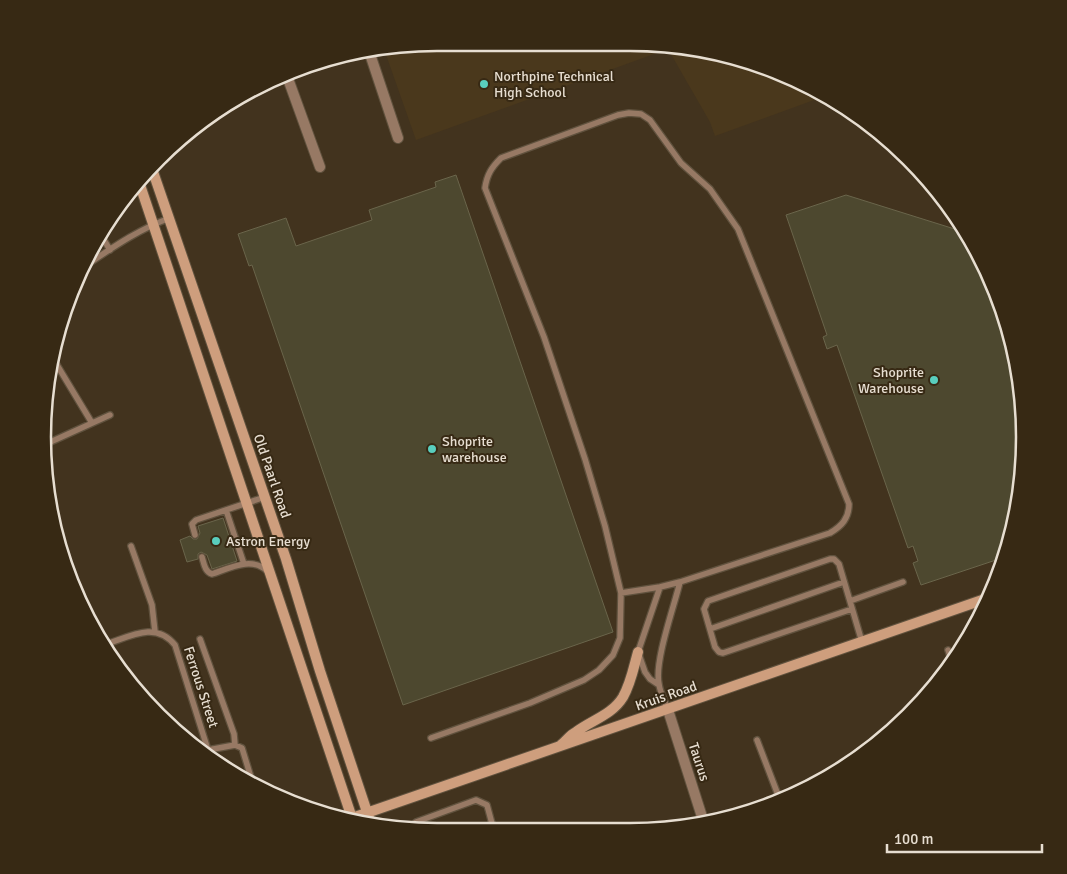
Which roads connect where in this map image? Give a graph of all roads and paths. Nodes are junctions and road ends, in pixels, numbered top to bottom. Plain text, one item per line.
1 (371, 58) edge
2 (289, 81) edge
3 (398, 138) dead end
4 (320, 167) dead end
5 (154, 175) edge
6 (142, 189) edge
7 (170, 218) junction
8 (154, 224) junction
9 (104, 242) edge
10 (110, 250) junction
11 (94, 260) edge
12 (58, 367) edge
13 (110, 416) dead end
14 (92, 423) junction
15 (51, 442) edge
16 (265, 497) junction
17 (247, 503) junction
18 (226, 510) junction
19 (194, 535) dead end
20 (131, 546) dead end
21 (202, 557) dead end
22 (244, 564) junction
23 (272, 576) junction
24 (680, 582) junction
25 (844, 582) junction
26 (903, 582) dead end
27 (660, 587) junction
28 (621, 593) junction
29 (979, 601) edge
30 (850, 602) junction
31 (852, 609) junction
32 (710, 629) junction
33 (155, 632) junction
34 (200, 639) dead end
35 (862, 642) junction
36 (111, 643) edge
37 (948, 650) dead end
38 (638, 652) junction
39 (949, 654) edge
40 (659, 685) junction
41 (668, 710) junction
42 (431, 738) dead end
43 (757, 740) dead end
44 (235, 745) junction
45 (206, 746) edge
46 (559, 748) junction
47 (213, 751) edge
48 (250, 774) edge
49 (777, 793) edge
50 (351, 813) edge
51 (368, 813) junction
52 (363, 815) edge
53 (369, 816) edge
54 (702, 816) edge
55 (416, 822) edge
56 (492, 823) edge

1 - 3 street
2 - 4 street
5 - 7 main road, Old Paarl Road
6 - 8 main road
7 - 8 lane
7 - 16 main road, Old Paarl Road
8 - 10 lane
8 - 17 main road
9 - 10 lane
10 - 11 lane
12 - 14 lane
13 - 14 lane
14 - 15 lane
16 - 17 lane
16 - 51 main road, Old Paarl Road
17 - 18 lane
17 - 23 main road
18 - 19 lane
18 - 22 lane
20 - 33 lane
21 - 22 lane
22 - 23 lane
23 - 50 main road
24 - 27 lane
24 - 28 lane
24 - 40 lane
25 - 30 lane
25 - 32 lane
25 - 32 lane
26 - 30 lane
27 - 28 lane
27 - 38 lane
28 - 42 lane
29 - 35 main road, Kruis Road
30 - 31 lane
31 - 32 lane
31 - 35 lane
33 - 36 lane
33 - 45 lane, Ferrous Street
34 - 44 lane
35 - 41 main road, Kruis Road
37 - 39 lane
38 - 40 lane
38 - 46 main road
40 - 41 lane
41 - 46 main road, Kruis Road
41 - 54 street, Taurus
43 - 49 lane
44 - 47 lane
44 - 48 lane
46 - 51 main road, Kruis Road
51 - 52 main road, Kruis Road
51 - 53 main road, Old Paarl Road
55 - 56 lane

